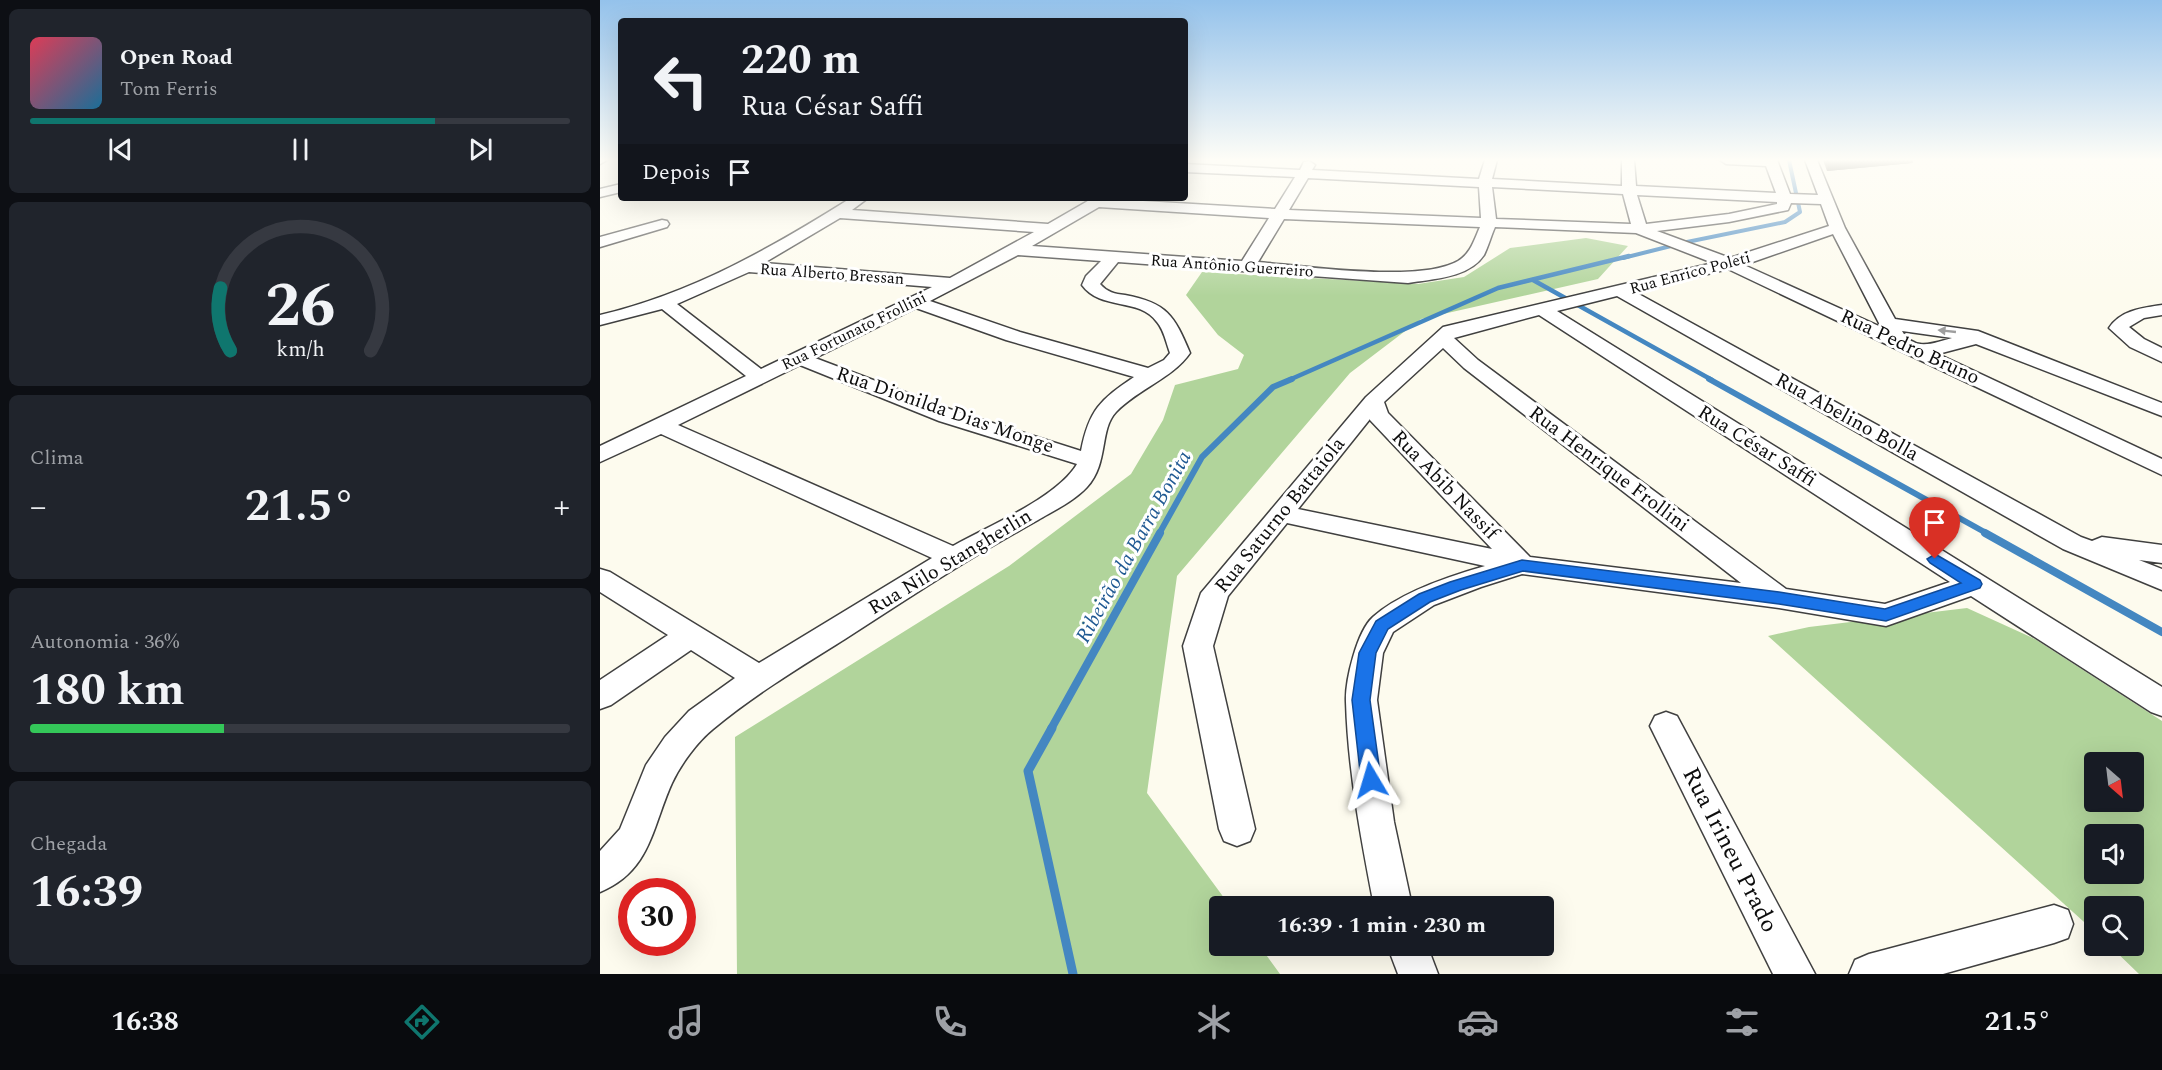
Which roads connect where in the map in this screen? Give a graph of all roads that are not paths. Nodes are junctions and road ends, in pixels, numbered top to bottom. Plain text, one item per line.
1 (850, 205) edge
2 (1090, 205) edge
3 (1175, 205) edge
4 (1285, 205) edge
5 (1487, 205) edge
6 (1635, 205) edge
7 (1784, 205) edge
8 (1827, 205) edge
9 (838, 213) junction
10 (1280, 213) junction
11 (1489, 223) junction
12 (662, 224) dead end
13 (1837, 228) junction
14 (1051, 229) junction
15 (1647, 233) junction
16 (600, 242) edge
17 (1015, 250) junction
18 (1113, 258) junction
19 (1730, 264) junction
20 (747, 267) junction
21 (1246, 268) junction
22 (953, 283) junction
23 (1622, 292) junction
24 (914, 301) junction
25 (666, 304) junction
26 (1562, 304) junction
27 (2162, 310) edge
28 (600, 320) edge
29 (1893, 333) junction
30 (1442, 337) junction
31 (1971, 337) junction
32 (1922, 352) junction
33 (2162, 356) edge
34 (799, 358) junction
35 (1150, 375) junction
36 (759, 377) junction
37 (1373, 402) junction
38 (2162, 410) edge
39 (662, 426) junction
40 (600, 455) edge
41 (1091, 461) junction
42 (2162, 468) edge
43 (1280, 513) junction
44 (2072, 543) junction
45 (2162, 554) edge
46 (954, 557) junction
47 (1522, 566) junction
48 (600, 579) edge
49 (2162, 580) edge
50 (1974, 584) junction
51 (1779, 598) junction
52 (691, 635) junction
53 (759, 678) junction
54 (600, 696) edge
55 (2162, 703) edge
56 (1666, 726) dead end
57 (1237, 829) dead end
58 (600, 874) edge
59 (1391, 896) edge
60 (2054, 924) dead end
61 (1411, 956) edge
62 (1418, 974) edge
63 (1795, 974) edge
64 (1869, 974) edge

1 - 9 street
2 - 14 street, Rua Fortunato Frollini
3 - 10 street
4 - 10 street
5 - 11 street
6 - 15 street
7 - 15 street
8 - 13 street
9 - 14 street
9 - 20 street
10 - 11 street
10 - 21 street
11 - 15 street
11 - 21 street, Rua Antônio Guerreiro
12 - 16 street
13 - 19 street, Rua Enrico Poleti
13 - 29 street
14 - 17 street, Rua Fortunato Frollini
15 - 19 street, Rua Pedro Bruno
17 - 18 street, Rua Antônio Guerreiro
17 - 22 street, Rua Fortunato Frollini
18 - 21 street, Rua Antônio Guerreiro
18 - 35 street, Rua Nilo Stangherlin
19 - 23 street, Rua Enrico Poleti
19 - 29 street, Rua Pedro Bruno
20 - 22 street, Rua Alberto Bressan
20 - 25 street
22 - 24 street, Rua Fortunato Frollini
23 - 26 street, Rua Enrico Poleti
23 - 44 street, Rua Abelino Bolla
24 - 34 street, Rua Fortunato Frollini
24 - 35 street
25 - 28 street
25 - 36 street
26 - 30 street, Rua Saturno Battaiola
26 - 50 street, Rua César Saffi
27 - 33 street
31 -> 29 street
29 - 32 street, Rua Pedro Bruno
30 - 37 street, Rua Saturno Battaiola
30 - 51 street, Rua Henrique Frollini
31 - 32 street
31 - 38 street
32 - 42 street, Rua Pedro Bruno
34 - 36 street, Rua Fortunato Frollini
34 - 41 street, Rua Dionilda Dias Monge
35 - 41 street, Rua Nilo Stangherlin
36 - 39 street, Rua Fortunato Frollini
37 - 43 street, Rua Saturno Battaiola
37 - 47 street, Rua Abib Nassif
39 - 40 street, Rua Fortunato Frollini
39 - 46 street
41 - 46 street, Rua Nilo Stangherlin
43 - 47 street
43 - 57 street, Rua Saturno Battaiola
44 - 45 street, Rua Abelino Bolla
44 - 49 street, Rua Abelino Bolla
46 - 53 street, Rua Nilo Stangherlin
47 - 51 street
47 - 59 street
48 - 52 street
50 - 51 street
50 - 55 street
52 - 53 street
52 - 54 street
53 - 58 street, Rua Nilo Stangherlin
56 - 63 street, Rua Irineu Prado
60 - 64 street
61 - 62 street

